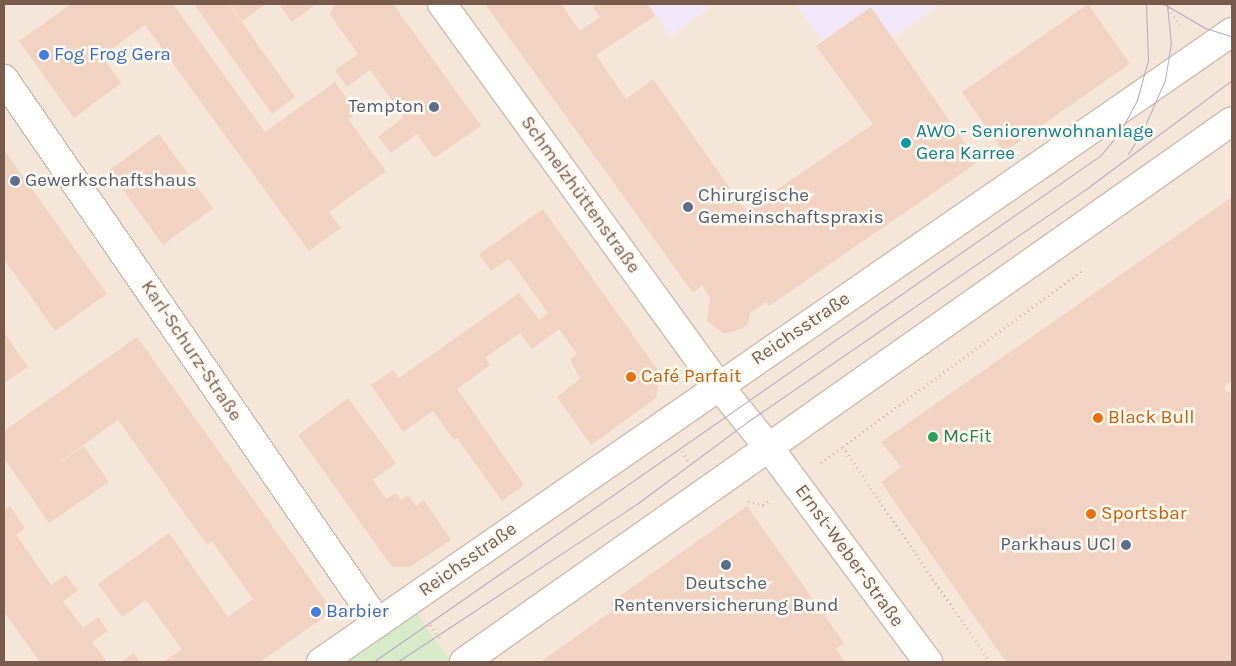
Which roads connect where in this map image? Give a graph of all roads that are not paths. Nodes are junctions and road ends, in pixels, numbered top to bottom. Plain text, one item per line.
1 (442, 4) edge
2 (1232, 32) edge
3 (4, 78) edge
4 (1232, 121) edge
5 (718, 385) junction
6 (770, 449) junction
7 (378, 623) junction
8 (321, 662) edge
9 (464, 662) edge
10 (928, 662) edge

1 - 5 main road, Schmelzhüttenstraße
2 - 5 main road, Reichsstraße
3 - 7 main road, Karl-Schurz-Straße
4 - 6 main road
5 - 6 main road, Schmelzhüttenstraße
5 - 7 main road, Reichsstraße
6 - 9 main road
6 - 10 main road, Ernst-Weber-Straße
7 - 8 main road, Reichsstraße

